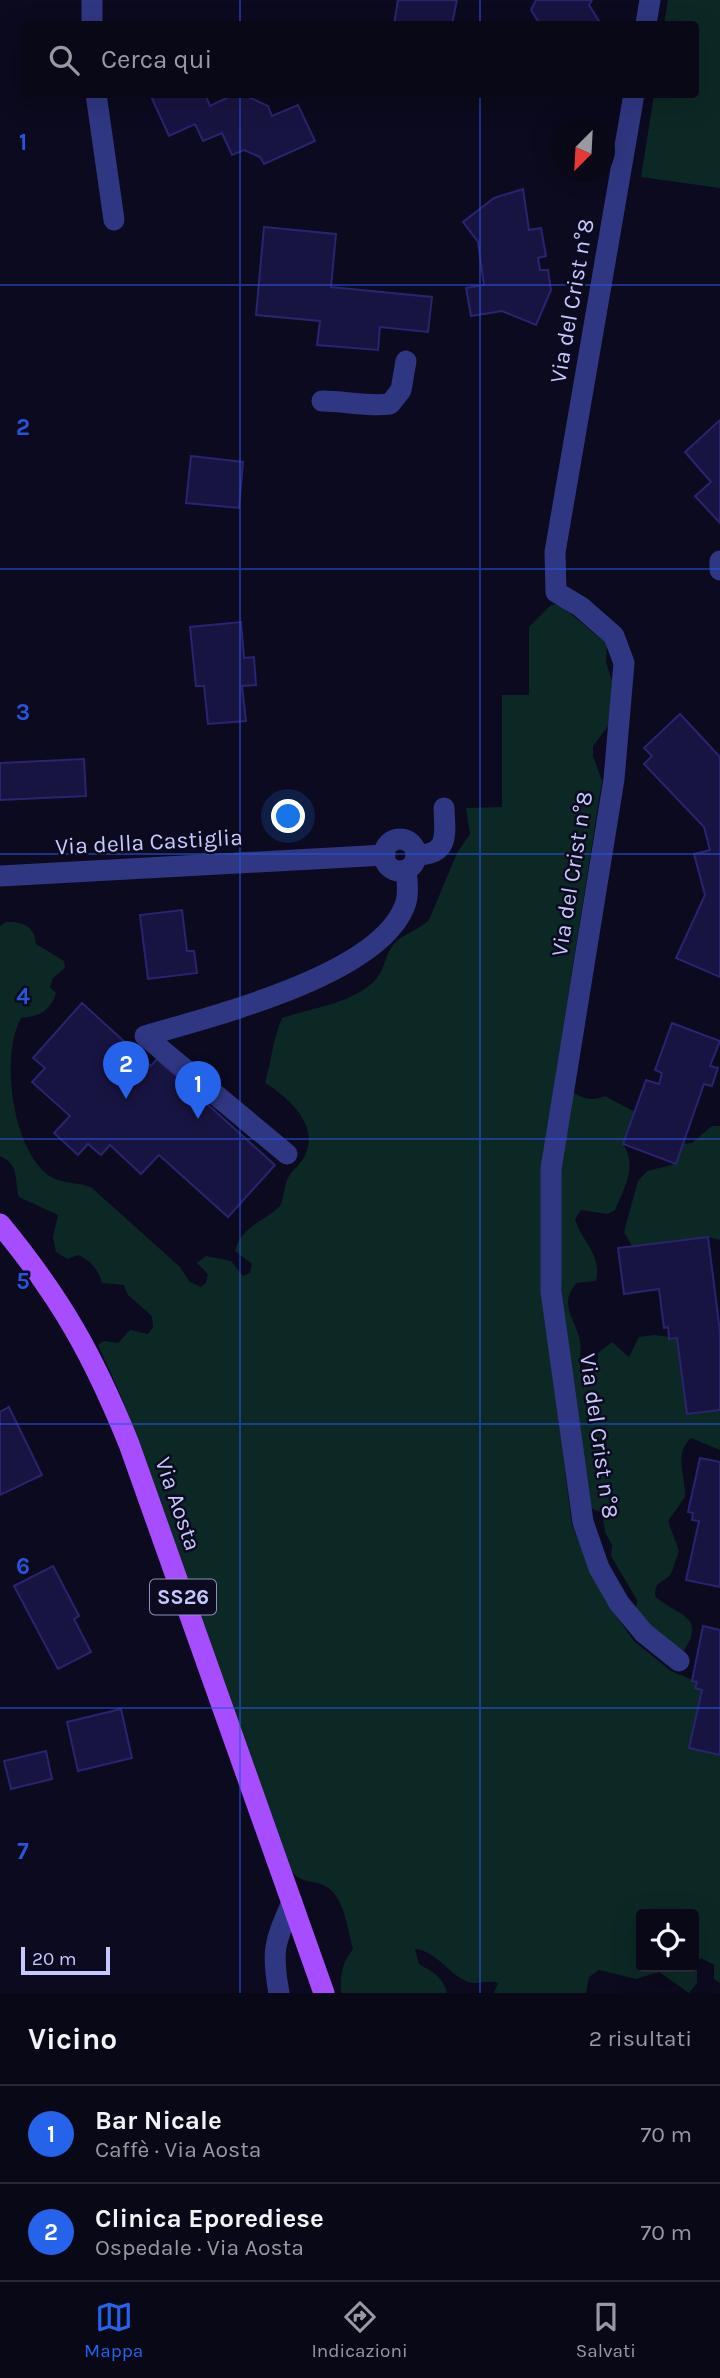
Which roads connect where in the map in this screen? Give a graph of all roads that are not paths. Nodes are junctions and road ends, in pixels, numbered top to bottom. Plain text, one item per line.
1 (93, 0) edge
2 (650, 0) edge
3 (92, 21) edge
4 (646, 21) edge
5 (97, 98) edge
6 (633, 98) edge
7 (114, 220) dead end
8 (406, 361) dead end
9 (322, 401) dead end
10 (720, 561) edge
11 (720, 570) edge
12 (444, 808) dead end
13 (411, 862) junction
14 (0, 876) edge
15 (287, 1154) dead end
16 (0, 1224) edge
17 (679, 1661) dead end
18 (292, 1902) junction
19 (279, 1993) edge
20 (324, 1993) edge

1 - 3 street
2 - 4 street
5 - 7 street
6 - 17 street, Via del Crist n°8
8 - 9 street
10 - 11 street
12 - 13 street
13 - 14 street, Via della Castiglia
13 - 15 street
16 - 18 main road, Via Aosta / SS26
18 - 19 street
18 - 20 main road, Via Aosta / SS26

